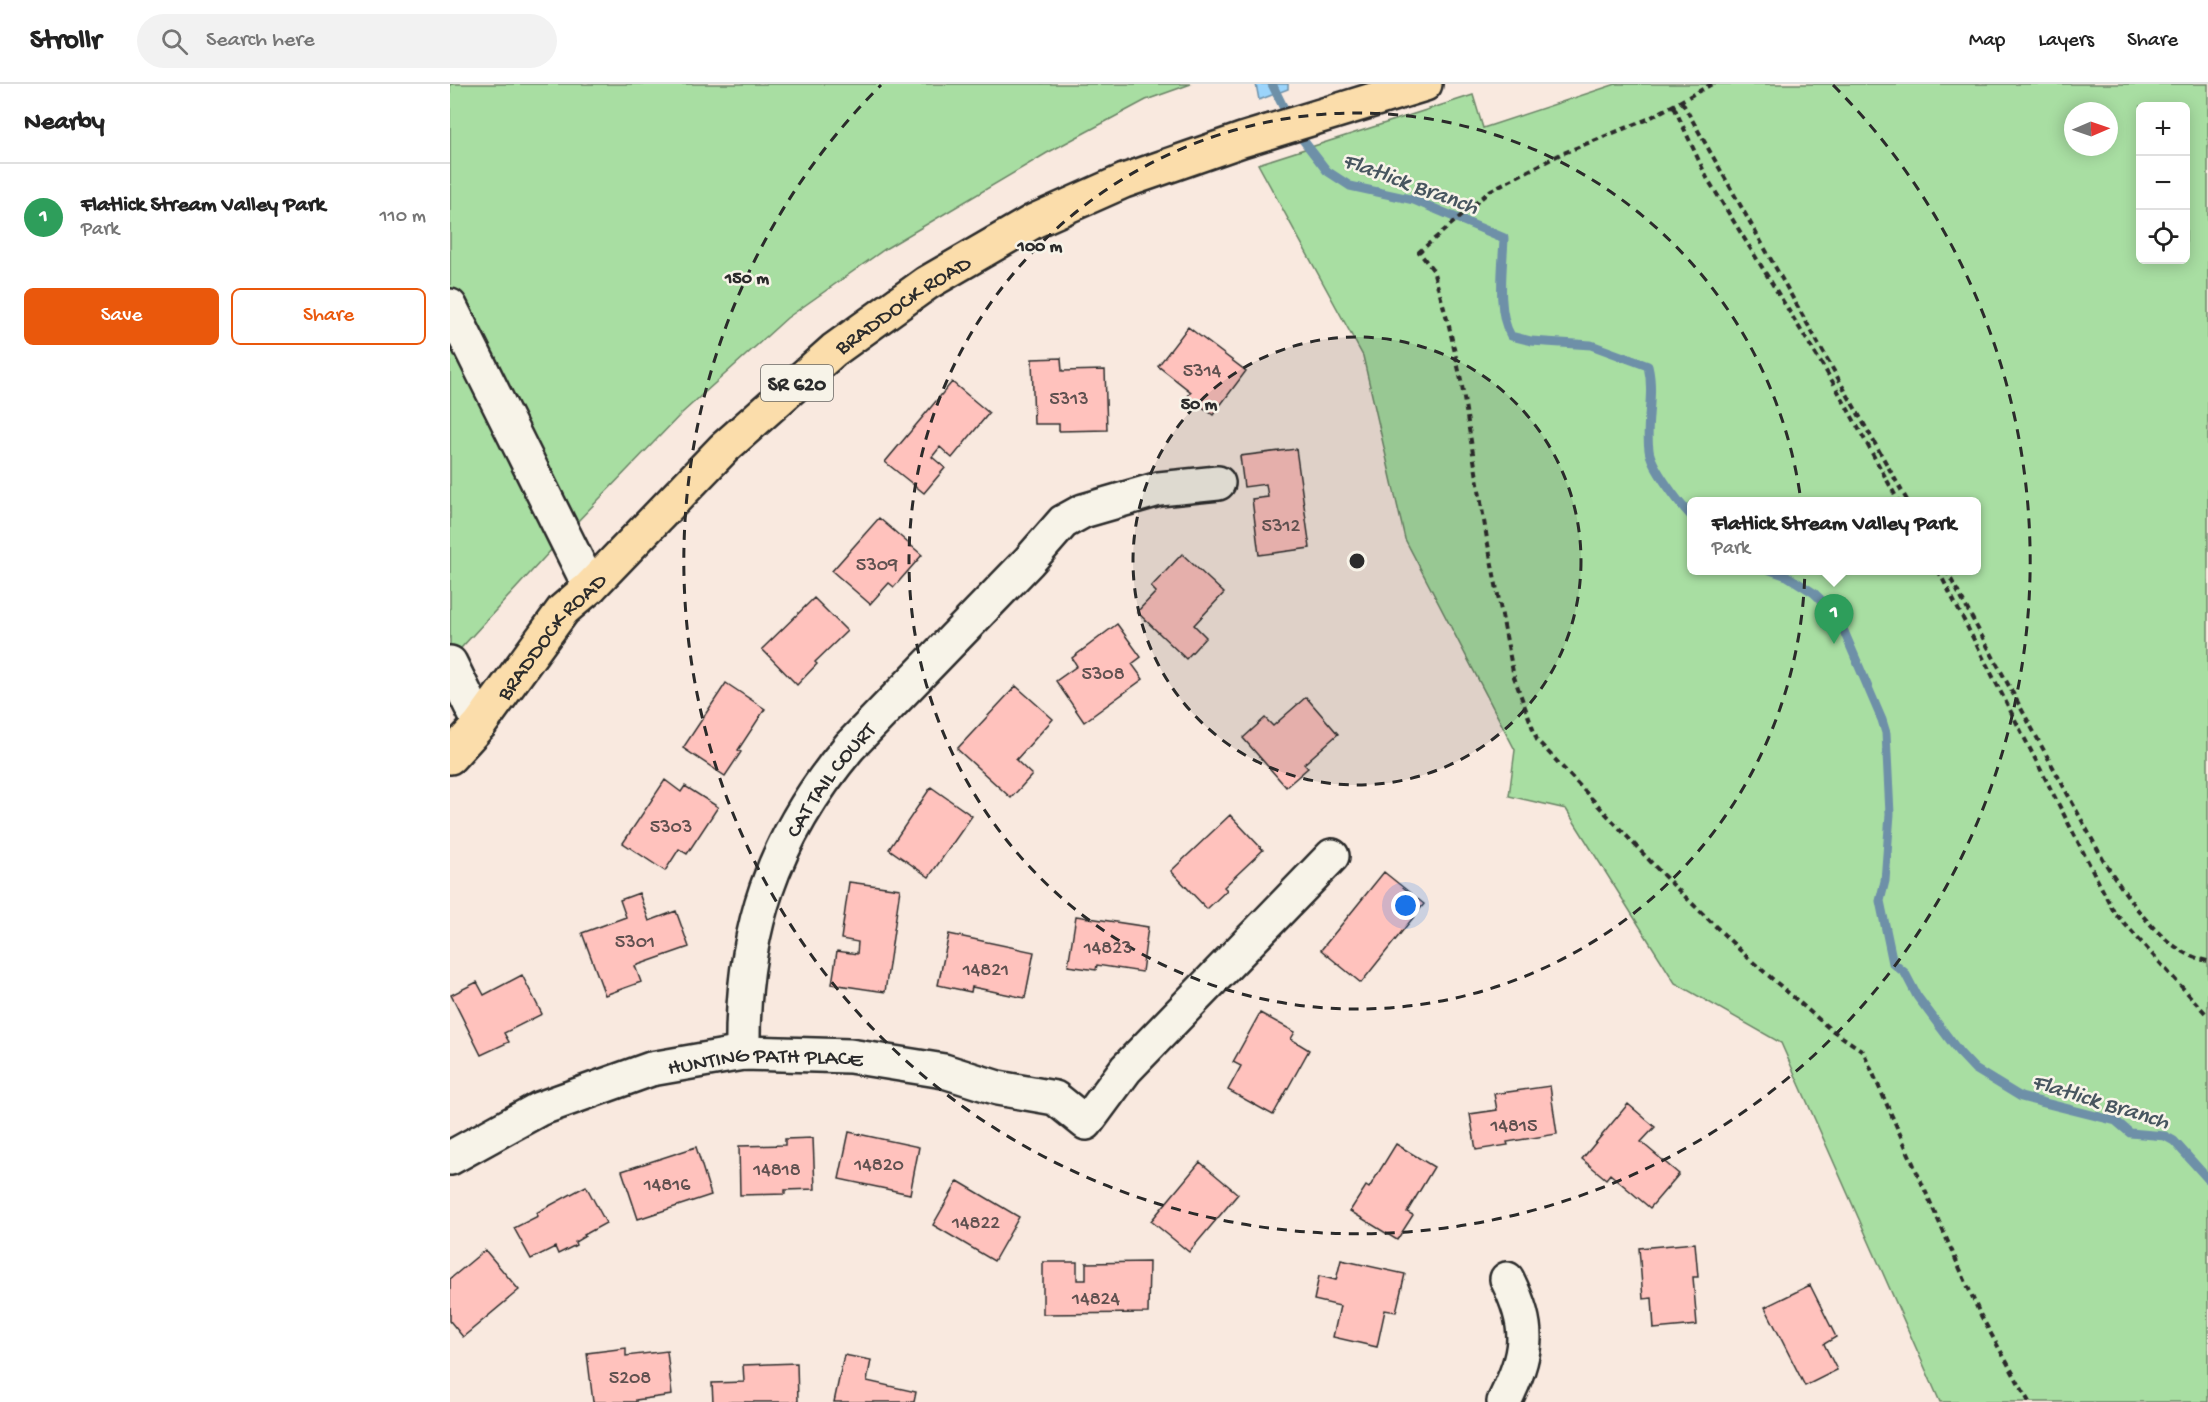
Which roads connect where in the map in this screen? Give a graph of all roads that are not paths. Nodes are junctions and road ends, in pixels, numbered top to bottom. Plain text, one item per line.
1 (1425, 84) edge
2 (450, 306) edge
3 (1218, 483) dead end
4 (590, 587) junction
5 (450, 663) edge
6 (480, 724) junction
7 (450, 757) edge
8 (1332, 856) dead end
9 (743, 1053) junction
10 (450, 1158) edge
11 (1507, 1279) dead end
12 (1504, 1402) edge

1 - 4 main road, BRADDOCK ROAD / SR 620
2 - 4 street
3 - 9 street, CAT TAIL COURT
4 - 6 main road, BRADDOCK ROAD / SR 620
5 - 6 street
6 - 7 main road, BRADDOCK ROAD / SR 620
8 - 9 street, HUNTING PATH PLACE
9 - 10 street, HUNTING PATH PLACE
11 - 12 street

